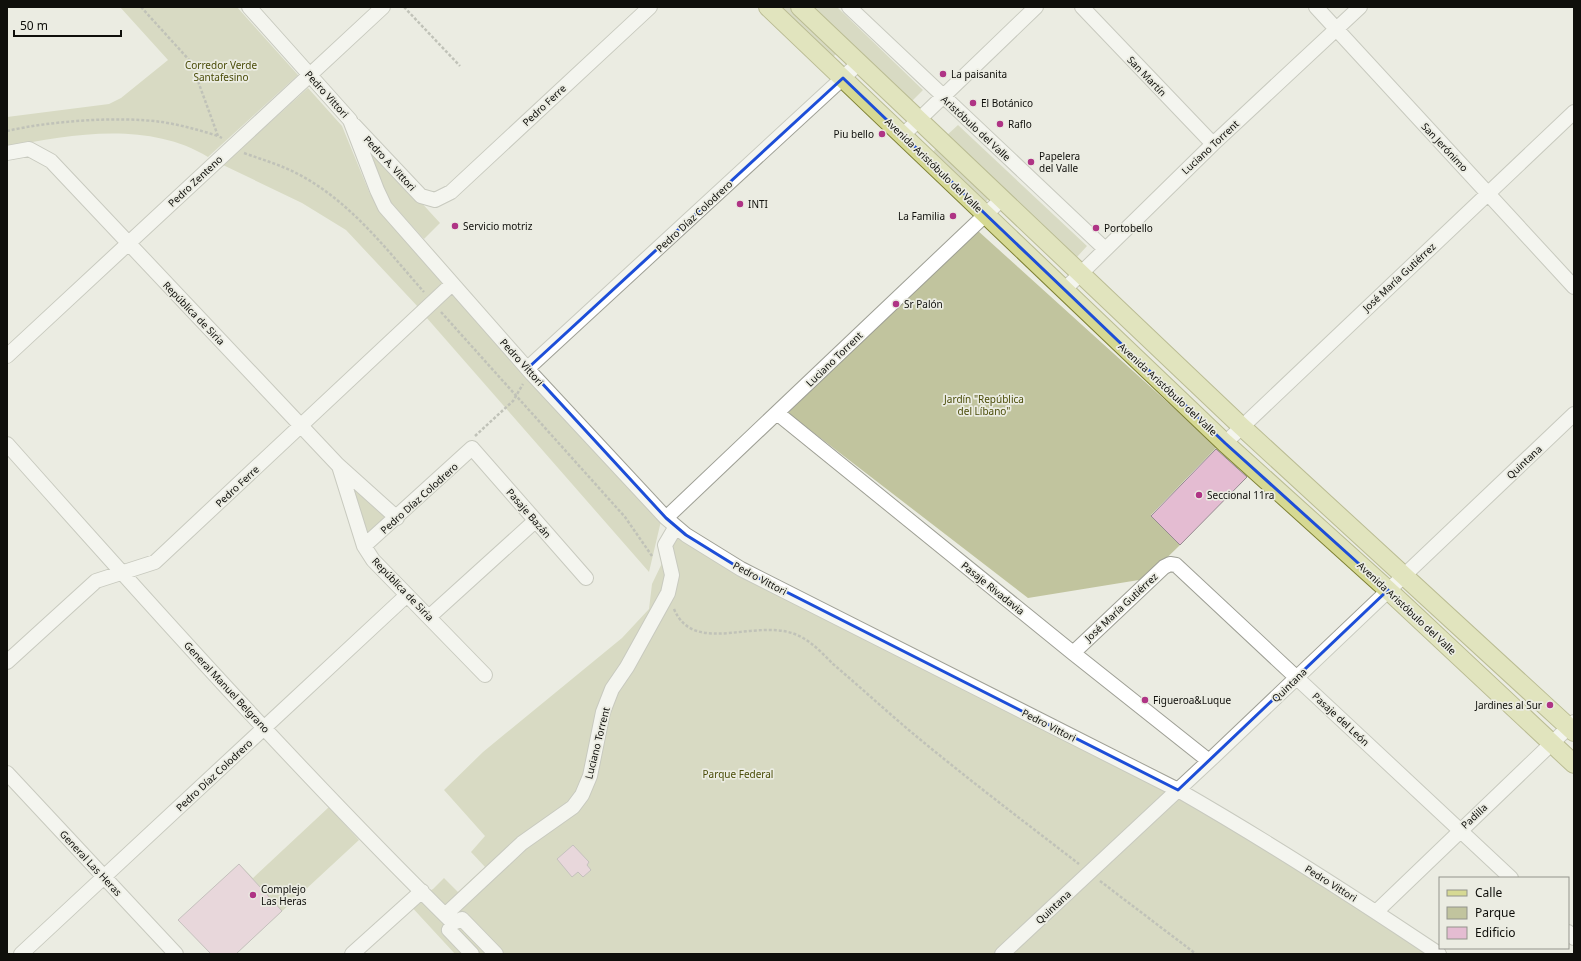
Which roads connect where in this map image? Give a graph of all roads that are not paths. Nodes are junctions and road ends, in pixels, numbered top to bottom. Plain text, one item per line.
1 (249, 7) edge
2 (383, 7) edge
3 (650, 7) edge
4 (768, 7) edge
5 (800, 7) edge
6 (849, 7) edge
7 (1036, 7) edge
8 (1082, 7) edge
9 (1316, 7) edge
10 (1360, 7) edge
11 (1336, 29) junction
12 (859, 63) junction
13 (310, 75) junction
14 (843, 78) junction
15 (942, 96) junction
16 (1574, 112) edge
17 (350, 120) junction
18 (918, 120) junction
19 (903, 135) junction
20 (1213, 144) junction
21 (7, 153) edge
22 (1488, 193) junction
23 (1002, 199) junction
24 (435, 200) joint
25 (985, 214) junction
26 (128, 243) junction
27 (1104, 248) junction
28 (1080, 273) junction
29 (452, 284) junction
30 (1574, 287) edge
31 (1064, 290) junction
32 (7, 356) edge
33 (530, 371) junction
34 (777, 413) junction
35 (1574, 414) edge
36 (302, 426) junction
37 (1241, 426) junction
38 (1225, 443) junction
39 (7, 444) edge
40 (471, 444) joint
41 (338, 465) junction
42 (397, 518) junction
43 (535, 521) junction
44 (670, 523) junction
45 (364, 546) junction
46 (1170, 564) joint
47 (121, 573) junction
48 (1404, 574) junction
49 (586, 578) dead end
50 (1388, 590) junction
51 (407, 595) junction
52 (429, 617) junction
53 (1073, 653) junction
54 (7, 662) edge
55 (486, 675) dead end
56 (1297, 677) junction
57 (265, 727) junction
58 (1572, 727) edge
59 (1552, 743) junction
60 (1209, 761) junction
61 (1574, 764) edge
62 (7, 772) edge
63 (1178, 790) junction
64 (1460, 830) junction
65 (104, 877) junction
66 (1510, 877) edge
67 (422, 891) junction
68 (1376, 912) junction
69 (449, 919) junction
70 (21, 954) edge
71 (176, 954) edge
72 (352, 954) edge
73 (472, 954) edge
74 (496, 954) edge
75 (1002, 954) edge
76 (1439, 954) edge

1 - 13 street, Pedro Vittori
2 - 13 street, Pedro Zenteno
3 - 24 street, Pedro Ferre
4 - 14 main road, Avenida Aristóbulo del Valle
5 - 12 main road
6 - 15 street, Aristóbulo del Valle
7 - 15 street
8 - 20 street, San Martín
9 - 11 street, San Jerónimo
10 - 11 street, Luciano Torrent
11 - 20 street, Luciano Torrent
11 - 22 street, San Jerónimo
12 - 14 street, Pedro Díaz Colodrero
12 - 18 main road
13 - 17 street, Pedro Vittori
13 - 26 street, Pedro Zenteno
14 - 19 main road, Avenida Aristóbulo del Valle
14 - 33 street, Pedro Díaz Colodrero
15 - 18 street
15 - 27 street, Aristóbulo del Valle
16 - 22 street, José María Gutiérrez
17 - 24 street, Pedro A. Vittori
17 - 29 street, Pedro Vittori
18 - 19 street
18 - 23 main road
19 - 25 main road, Avenida Aristóbulo del Valle
20 - 27 street, Luciano Torrent
21 - 26 street, República de Siria
22 - 30 street, San Jerónimo
22 - 37 street, José María Gutiérrez
23 - 25 street, Luciano Torrent
23 - 28 main road
25 - 31 main road, Avenida Aristóbulo del Valle
25 - 34 street, Luciano Torrent
26 - 32 street, Pedro Zenteno
26 - 36 street, República de Siria
27 - 28 street, Luciano Torrent
28 - 31 street, Luciano Torrent
28 - 37 main road
29 - 33 street, Pedro Vittori
29 - 36 street, Pedro Ferre
31 - 38 main road, Avenida Aristóbulo del Valle
33 - 44 street, Pedro Vittori
34 - 44 street, Luciano Torrent
34 - 53 street, Pasaje Rivadavia
35 - 48 street, Quintana
36 - 41 street, República de Siria
36 - 47 street, Pedro Ferre
37 - 38 street, José María Gutiérrez
37 - 48 main road
38 - 50 main road, Avenida Aristóbulo del Valle
39 - 47 street, General Manuel Belgrano
40 - 42 street, Pedro Díaz Colodrero
40 - 43 street, Pasaje Bazán
41 - 42 street, República de Siria
41 - 45 street, República de Siria
42 - 45 street, Pedro Díaz Colodrero
43 - 49 street, Pasaje Bazán
43 - 52 street
44 - 63 street, Pedro Vittori
44 - 69 street, Luciano Torrent
45 - 51 street, República de Siria
46 - 53 street, José María Gutiérrez
46 - 56 street, Pasaje del León
47 - 54 street, Pedro Ferre
47 - 57 street, General Manuel Belgrano
48 - 50 street, Quintana
48 - 58 main road
50 - 56 street, Quintana
50 - 59 main road, Avenida Aristóbulo del Valle
51 - 52 street, República de Siria
51 - 57 street, Pedro Díaz Colodrero
52 - 55 street, República de Siria
53 - 60 street, Pasaje Rivadavia
56 - 60 street, Quintana
56 - 64 street, Pasaje del León
57 - 65 street, Pedro Díaz Colodrero
57 - 67 street, General Manuel Belgrano
58 - 59 street, Padilla
59 - 61 main road, Avenida Aristóbulo del Valle
59 - 64 street, Padilla
60 - 63 street, Quintana
62 - 65 street, General Las Heras
63 - 68 street, Pedro Vittori
63 - 75 street, Quintana
64 - 66 street, Pasaje del León
64 - 68 street, Padilla
65 - 70 street, Pedro Díaz Colodrero
65 - 71 street, General Las Heras
67 - 69 street, General Manuel Belgrano
67 - 72 street
68 - 76 street, Pedro Vittori
69 - 73 street
69 - 74 street

